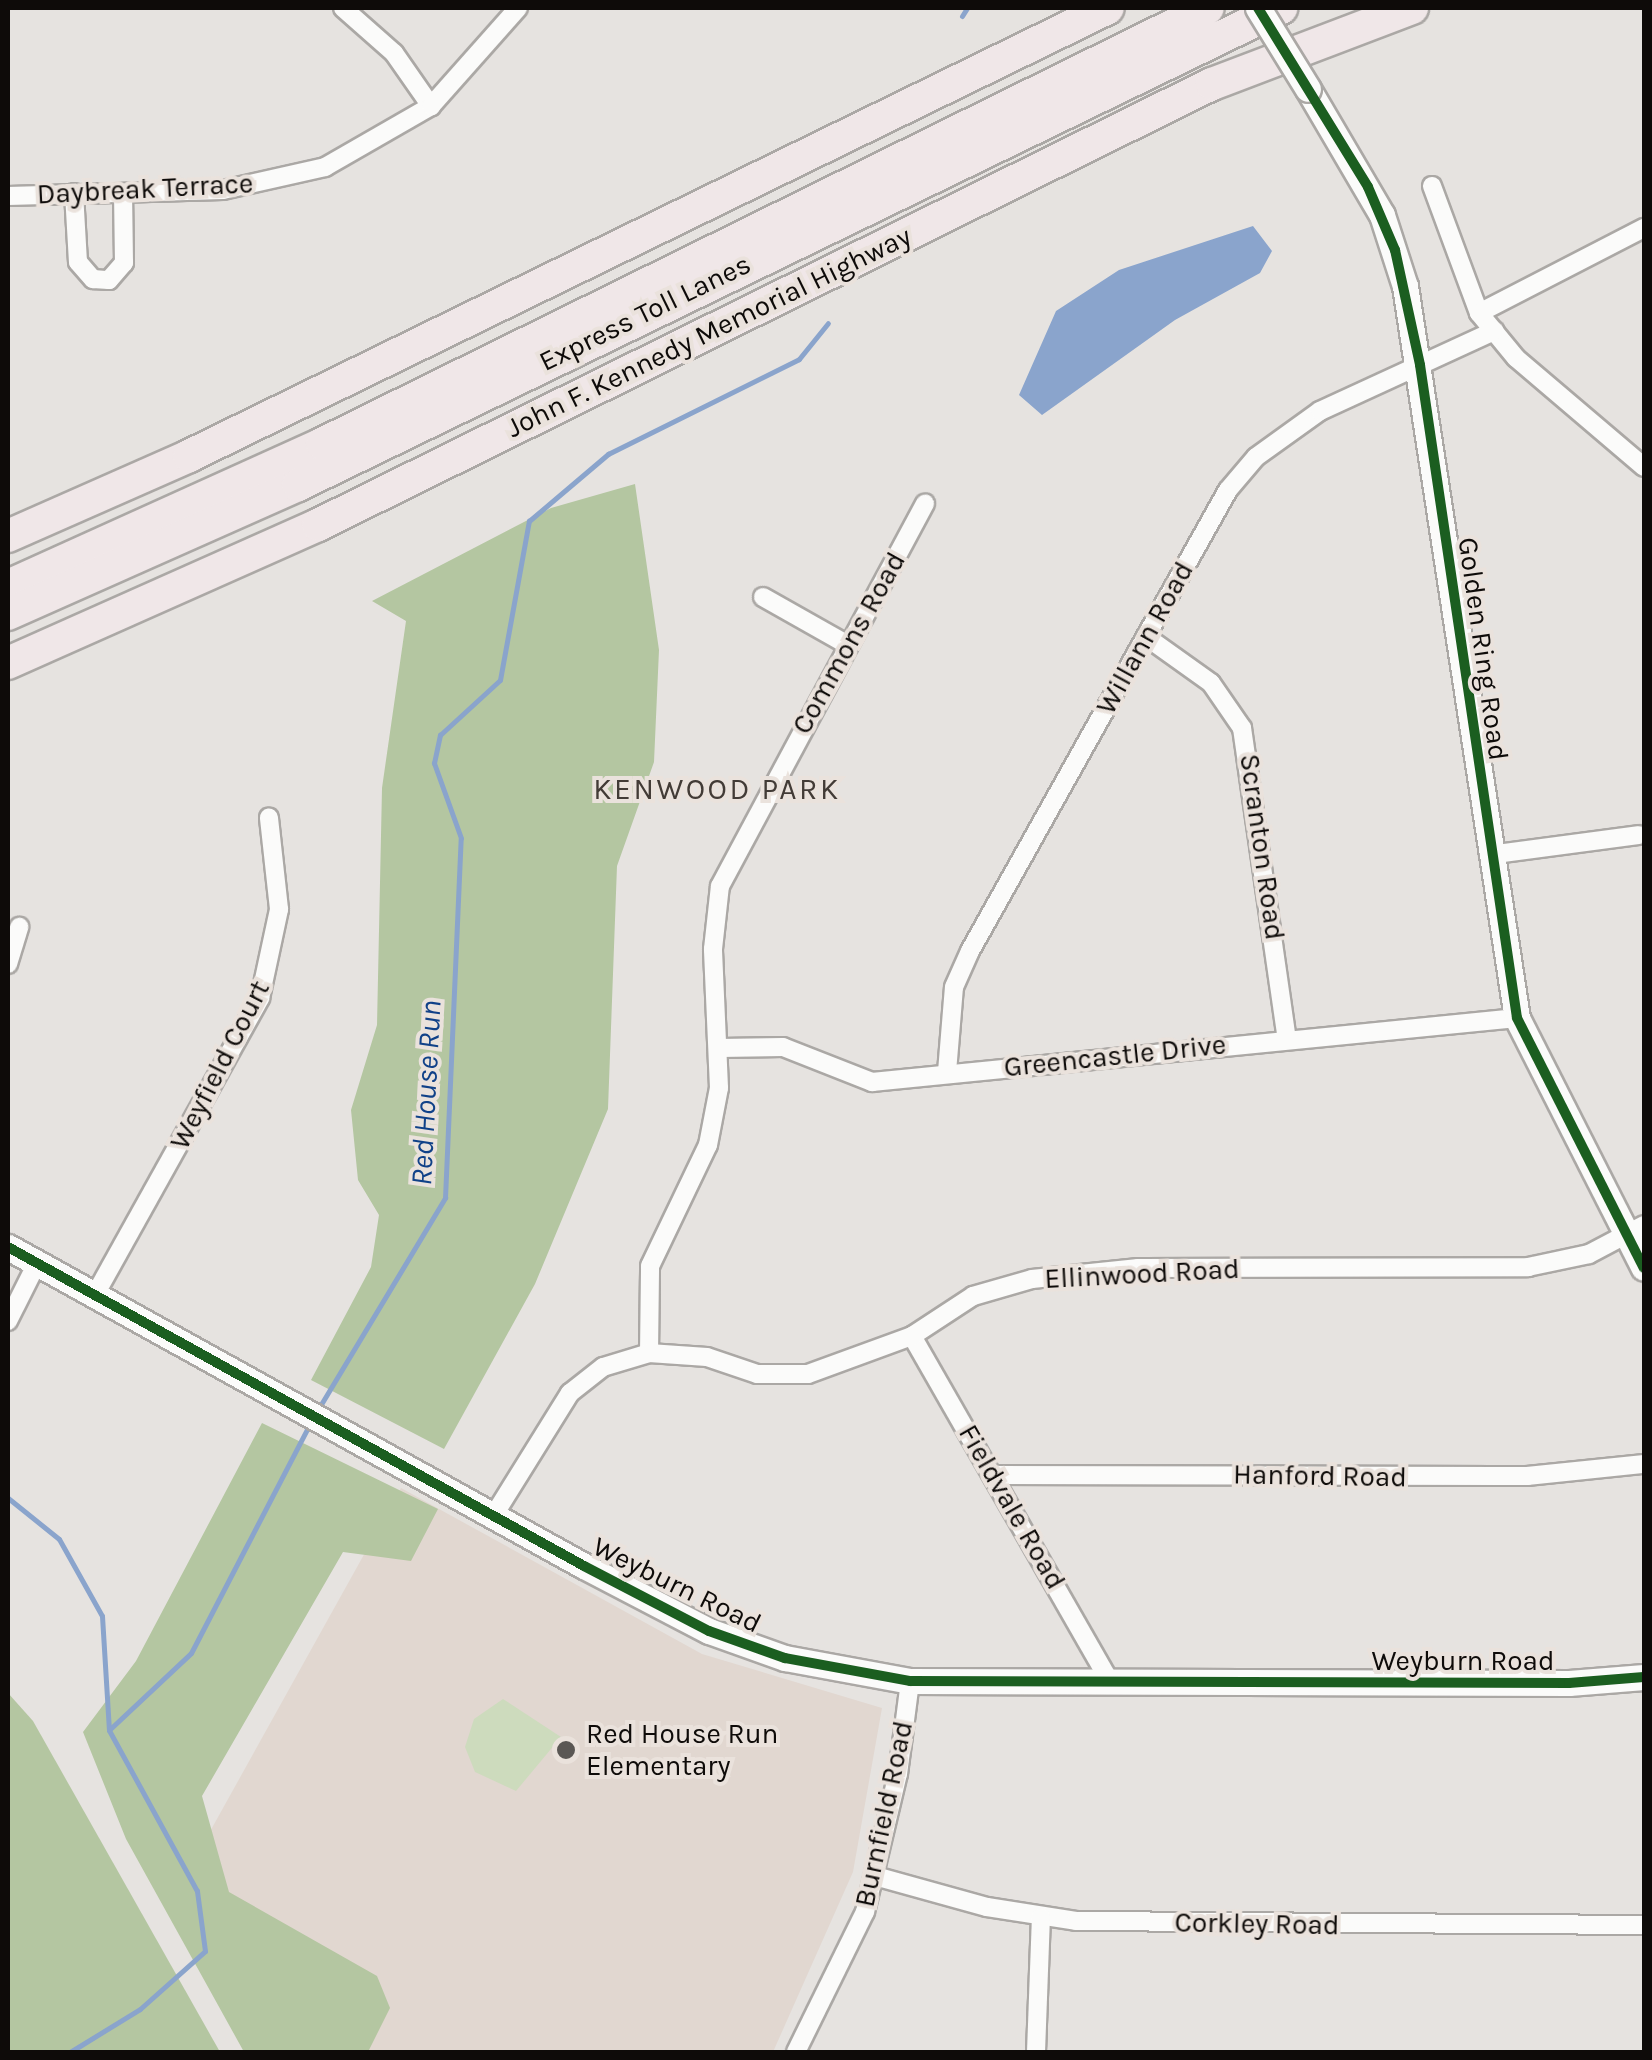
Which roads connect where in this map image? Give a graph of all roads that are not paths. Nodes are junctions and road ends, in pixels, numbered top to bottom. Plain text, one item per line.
1 (344, 8) edge
2 (518, 8) edge
3 (1108, 8) edge
4 (1208, 8) edge
5 (1258, 8) edge
6 (1281, 8) edge
7 (1412, 8) edge
8 (431, 106) junction
9 (1432, 186) dead end
10 (123, 192) junction
11 (74, 193) junction
12 (8, 196) edge
13 (1644, 228) edge
14 (1479, 313) junction
15 (1494, 332) junction
16 (1420, 366) junction
17 (1644, 467) edge
18 (925, 504) dead end
19 (8, 536) edge
20 (8, 586) edge
21 (763, 597) dead end
22 (8, 614) edge
23 (1148, 638) junction
24 (848, 644) junction
25 (8, 663) edge
26 (269, 818) dead end
27 (1639, 835) dead end
28 (1489, 856) junction
29 (18, 927) dead end
30 (8, 964) edge
31 (1517, 1018) junction
32 (1287, 1039) junction
33 (720, 1048) junction
34 (948, 1072) junction
35 (1636, 1230) edge
36 (8, 1247) edge
37 (38, 1261) junction
38 (1644, 1268) edge
39 (96, 1293) junction
40 (8, 1320) edge
41 (912, 1336) junction
42 (649, 1353) junction
43 (1644, 1464) edge
44 (995, 1475) junction
45 (494, 1514) junction
46 (1644, 1677) edge
47 (1109, 1680) junction
48 (910, 1681) junction
49 (874, 1876) junction
50 (1041, 1917) junction
51 (1644, 1926) edge
52 (796, 2052) edge
53 (1036, 2052) edge

1 - 8 street
2 - 8 street, Daybreak Terrace
3 - 19 highway
4 - 20 highway, Express Toll Lanes
5 - 16 street, Golden Ring Road, bridge
6 - 22 highway, Express Toll Lanes
7 - 25 highway, John F. Kennedy Memorial Highway
8 - 10 street, Daybreak Terrace
9 - 14 street
10 - 11 street, Daybreak Terrace
10 - 11 street
11 - 12 street, Daybreak Terrace
13 - 14 street
14 - 15 street
15 - 16 street, Willann Road
15 - 17 street
16 - 23 street, Willann Road
16 - 28 street, Golden Ring Road
18 - 24 street, Commons Road
21 - 24 street
23 - 32 street, Scranton Road
23 - 34 street, Willann Road
24 - 33 street, Commons Road
26 - 39 street, Weyfield Court
27 - 28 street
28 - 31 street, Golden Ring Road
29 - 30 street
31 - 32 street, Greencastle Drive
31 - 35 street, Golden Ring Road
32 - 34 street, Greencastle Drive
33 - 34 street, Greencastle Drive
33 - 42 street, Commons Road
35 - 38 street, Golden Ring Road
35 - 41 street, Ellinwood Road
36 - 37 street, Weyburn Road
37 - 39 street, Weyburn Road
37 - 40 street
39 - 45 street, Weyburn Road
41 - 42 street, Ellinwood Road
41 - 44 street, Fieldvale Road
42 - 45 street, Ellinwood Road
43 - 44 street, Hanford Road
44 - 47 street, Fieldvale Road
45 - 48 street, Weyburn Road
46 - 47 street, Weyburn Road
47 - 48 street, Weyburn Road
48 - 49 street, Burnfield Road
49 - 50 street, Corkley Road
49 - 52 street, Burnfield Road
50 - 51 street, Corkley Road
50 - 53 street

